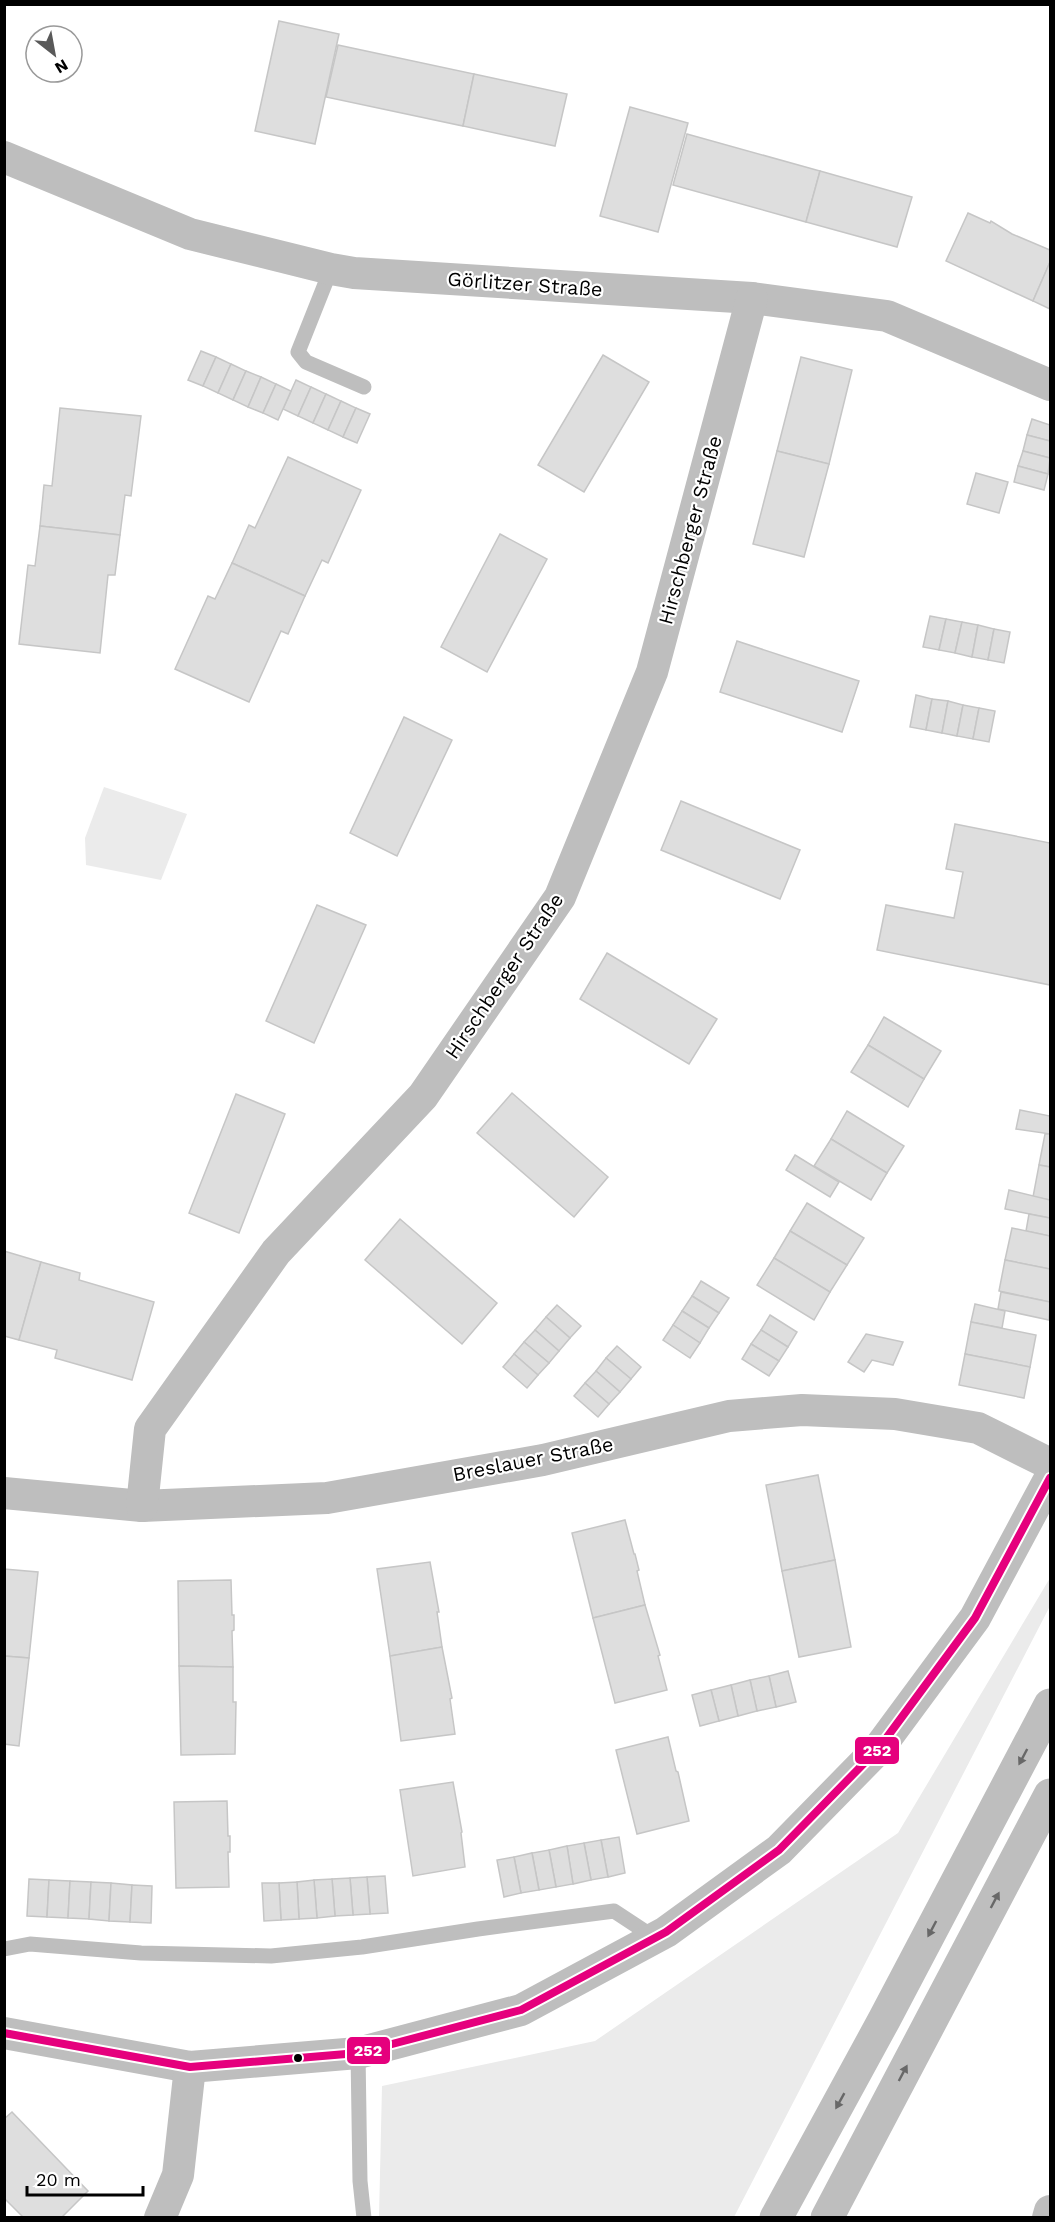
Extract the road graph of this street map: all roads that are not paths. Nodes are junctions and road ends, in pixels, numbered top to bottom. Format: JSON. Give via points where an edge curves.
{"nodes":[{"id":1,"x":4,"y":157,"type":"edge"},
{"id":2,"x":332,"y":269,"type":"junction"},
{"id":3,"x":752,"y":298,"type":"junction"},
{"id":4,"x":1050,"y":385,"type":"edge"},
{"id":5,"x":364,"y":387,"type":"dead end"},
{"id":6,"x":1050,"y":1464,"type":"edge"},
{"id":7,"x":1050,"y":1478,"type":"edge"},
{"id":8,"x":4,"y":1493,"type":"edge"},
{"id":9,"x":142,"y":1506,"type":"junction"},
{"id":10,"x":1050,"y":1705,"type":"edge"},
{"id":11,"x":1050,"y":1795,"type":"edge"},
{"id":12,"x":655,"y":1938,"type":"junction"},
{"id":13,"x":4,"y":1949,"type":"edge"},
{"id":14,"x":4,"y":2033,"type":"edge"},
{"id":15,"x":358,"y":2053,"type":"junction"},
{"id":16,"x":190,"y":2067,"type":"junction"},
{"id":17,"x":1050,"y":2211,"type":"edge"},
{"id":18,"x":160,"y":2217,"type":"edge"},
{"id":19,"x":364,"y":2217,"type":"edge"},
{"id":20,"x":776,"y":2217,"type":"edge"},
{"id":21,"x":827,"y":2217,"type":"edge"},
{"id":22,"x":1048,"y":2217,"type":"edge"}],
"edges":[{"from":1,"to":2,"type":"street","name":"Görlitzer Straße","via":[[190,234]]},
{"from":2,"to":3,"type":"street","name":"Görlitzer Straße"},
{"from":2,"to":5,"type":"lane","via":[[298,352],[306,362]]},
{"from":3,"to":4,"type":"street","name":"Görlitzer Straße","via":[[887,316]]},
{"from":3,"to":9,"type":"street","name":"Hirschberger Straße","via":[[652,672],[560,897],[423,1096],[276,1252],[150,1429]]},
{"from":6,"to":9,"type":"street","name":"Breslauer Straße","via":[[978,1428],[895,1414],[802,1410],[729,1416],[543,1460],[327,1498]]},
{"from":7,"to":12,"type":"street","via":[[975,1618],[879,1748],[779,1850]]},
{"from":8,"to":9,"type":"street","name":"Breslauer Straße"},
{"from":10,"to":20,"type":"highway","one_way":true},
{"from":21,"to":11,"type":"highway","one_way":true},
{"from":12,"to":13,"type":"lane","via":[[614,1911],[271,1956],[141,1953],[30,1944]]},
{"from":12,"to":15,"type":"street","via":[[521,2010]]},
{"from":14,"to":16,"type":"street"},
{"from":15,"to":16,"type":"street"},
{"from":15,"to":19,"type":"lane"},
{"from":16,"to":18,"type":"street","via":[[178,2175]]},
{"from":17,"to":22,"type":"street"}]}
